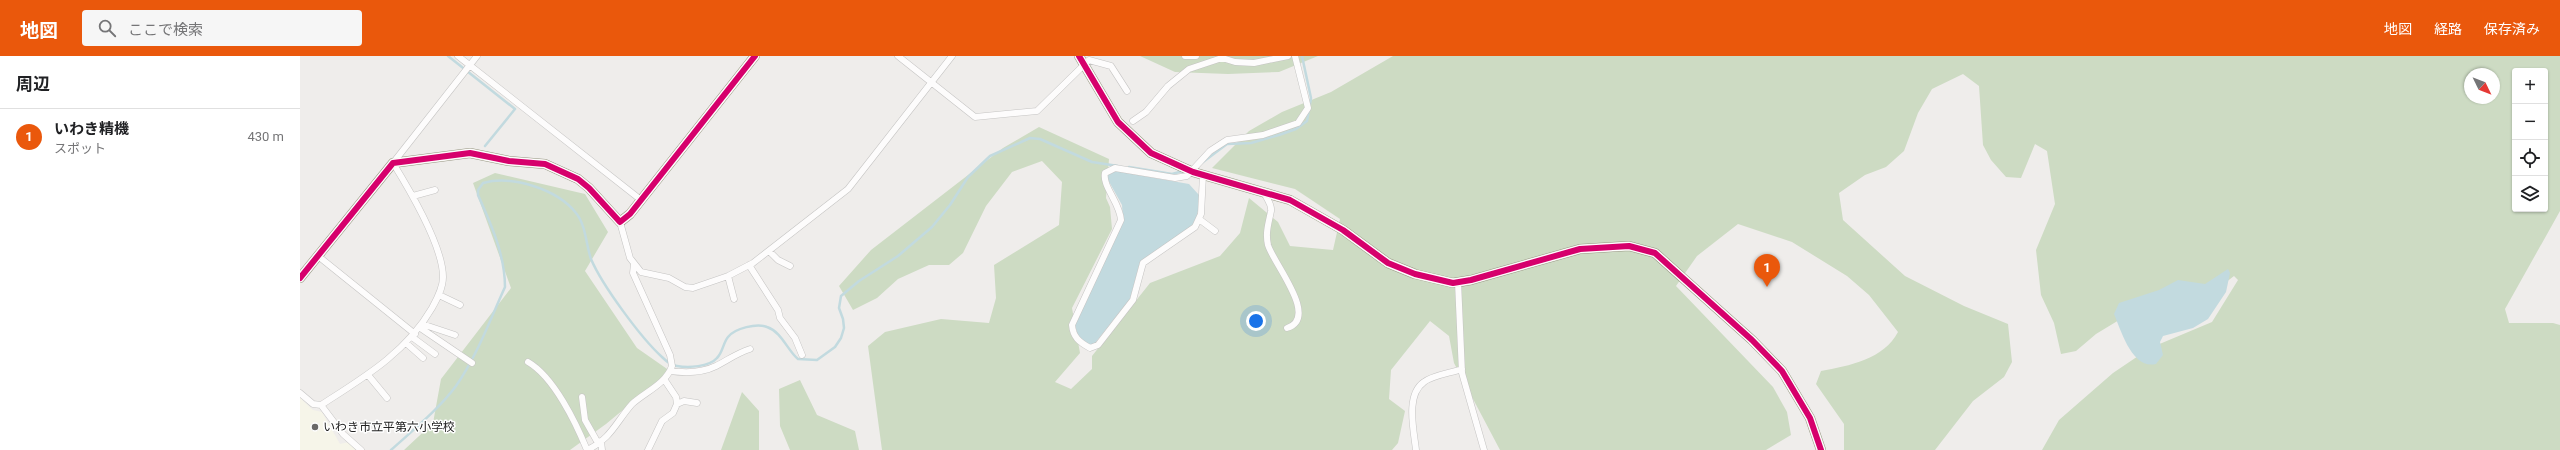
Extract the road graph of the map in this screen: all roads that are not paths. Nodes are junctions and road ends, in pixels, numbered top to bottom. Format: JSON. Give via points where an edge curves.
{"nodes":[{"id":1,"x":458,"y":56,"type":"edge"},
{"id":2,"x":477,"y":56,"type":"edge"},
{"id":3,"x":755,"y":56,"type":"edge"},
{"id":4,"x":898,"y":56,"type":"edge"},
{"id":5,"x":952,"y":56,"type":"edge"},
{"id":6,"x":1185,"y":56,"type":"edge"},
{"id":7,"x":1196,"y":56,"type":"edge"},
{"id":8,"x":1288,"y":56,"type":"edge"},
{"id":9,"x":1295,"y":56,"type":"edge"},
{"id":10,"x":1081,"y":60,"type":"edge"},
{"id":11,"x":470,"y":65,"type":"junction"},
{"id":12,"x":931,"y":82,"type":"junction"},
{"id":13,"x":1127,"y":91,"type":"dead end"},
{"id":14,"x":1133,"y":121,"type":"dead end"},
{"id":15,"x":394,"y":163,"type":"junction"},
{"id":16,"x":1193,"y":172,"type":"junction"},
{"id":17,"x":1203,"y":175,"type":"junction"},
{"id":18,"x":435,"y":190,"type":"dead end"},
{"id":19,"x":1265,"y":194,"type":"junction"},
{"id":20,"x":413,"y":196,"type":"junction"},
{"id":21,"x":641,"y":200,"type":"junction"},
{"id":22,"x":1199,"y":219,"type":"junction"},
{"id":23,"x":620,"y":222,"type":"junction"},
{"id":24,"x":1215,"y":232,"type":"dead end"},
{"id":25,"x":769,"y":251,"type":"junction"},
{"id":26,"x":318,"y":256,"type":"junction"},
{"id":27,"x":634,"y":264,"type":"junction"},
{"id":28,"x":749,"y":265,"type":"junction"},
{"id":29,"x":790,"y":266,"type":"dead end"},
{"id":30,"x":728,"y":276,"type":"junction"},
{"id":31,"x":300,"y":278,"type":"edge"},
{"id":32,"x":1458,"y":282,"type":"junction"},
{"id":33,"x":439,"y":295,"type":"junction"},
{"id":34,"x":734,"y":299,"type":"dead end"},
{"id":35,"x":460,"y":305,"type":"dead end"},
{"id":36,"x":420,"y":326,"type":"junction"},
{"id":37,"x":1287,"y":328,"type":"dead end"},
{"id":38,"x":414,"y":335,"type":"junction"},
{"id":39,"x":455,"y":335,"type":"dead end"},
{"id":40,"x":406,"y":343,"type":"junction"},
{"id":41,"x":750,"y":349,"type":"dead end"},
{"id":42,"x":435,"y":354,"type":"dead end"},
{"id":43,"x":802,"y":354,"type":"dead end"},
{"id":44,"x":423,"y":358,"type":"dead end"},
{"id":45,"x":528,"y":362,"type":"dead end"},
{"id":46,"x":472,"y":363,"type":"dead end"},
{"id":47,"x":1462,"y":369,"type":"junction"},
{"id":48,"x":670,"y":371,"type":"junction"},
{"id":49,"x":368,"y":375,"type":"junction"},
{"id":50,"x":664,"y":379,"type":"junction"},
{"id":51,"x":300,"y":393,"type":"edge"},
{"id":52,"x":582,"y":397,"type":"dead end"},
{"id":53,"x":387,"y":398,"type":"dead end"},
{"id":54,"x":697,"y":403,"type":"dead end"},
{"id":55,"x":677,"y":404,"type":"junction"},
{"id":56,"x":321,"y":405,"type":"junction"},
{"id":57,"x":599,"y":442,"type":"junction"},
{"id":58,"x":361,"y":450,"type":"edge"},
{"id":59,"x":587,"y":450,"type":"edge"},
{"id":60,"x":602,"y":450,"type":"edge"},
{"id":61,"x":648,"y":450,"type":"edge"},
{"id":62,"x":1416,"y":450,"type":"edge"},
{"id":63,"x":1484,"y":450,"type":"edge"},
{"id":64,"x":1821,"y":450,"type":"edge"}],
"edges":[{"from":1,"to":11,"type":"street"},
{"from":2,"to":11,"type":"street"},
{"from":3,"to":21,"type":"street"},
{"from":4,"to":12,"type":"street"},
{"from":5,"to":12,"type":"street"},
{"from":6,"to":7,"type":"street"},
{"from":8,"to":14,"type":"street","via":[[1254,62],[1235,62],[1222,58],[1189,69],[1168,86],[1146,112]]},
{"from":9,"to":16,"type":"street","via":[[1308,108],[1303,118],[1294,126],[1263,135],[1227,140],[1198,163]]},
{"from":10,"to":12,"type":"street","via":[[1041,108],[1031,113],[975,117]]},
{"from":10,"to":13,"type":"street","via":[[1111,66]]},
{"from":10,"to":16,"type":"street","via":[[1118,122],[1152,153]]},
{"from":11,"to":15,"type":"street"},
{"from":11,"to":21,"type":"street"},
{"from":12,"to":25,"type":"street","via":[[848,189]]},
{"from":15,"to":20,"type":"street"},
{"from":15,"to":23,"type":"street","via":[[470,153],[509,161],[545,164],[578,179]]},
{"from":15,"to":26,"type":"street"},
{"from":16,"to":17,"type":"street"},
{"from":16,"to":22,"type":"street","via":[[1175,178],[1115,168],[1105,173],[1106,183],[1119,206],[1120,220],[1072,325],[1076,339],[1090,348],[1098,345],[1133,300],[1143,263],[1188,234]]},
{"from":17,"to":19,"type":"street"},
{"from":17,"to":22,"type":"street"},
{"from":18,"to":20,"type":"street"},
{"from":19,"to":32,"type":"street","via":[[1290,200],[1311,211],[1402,269],[1425,278]]},
{"from":19,"to":37,"type":"street","via":[[1271,211],[1267,225],[1268,245],[1299,308],[1297,320]]},
{"from":20,"to":33,"type":"street","via":[[442,265],[443,278]]},
{"from":21,"to":23,"type":"street"},
{"from":22,"to":24,"type":"street"},
{"from":23,"to":27,"type":"street"},
{"from":25,"to":28,"type":"street"},
{"from":25,"to":29,"type":"street","via":[[778,260]]},
{"from":26,"to":31,"type":"street"},
{"from":26,"to":38,"type":"street"},
{"from":27,"to":30,"type":"street","via":[[641,272],[669,278],[685,287],[693,288]]},
{"from":27,"to":48,"type":"street","via":[[635,280],[670,355]]},
{"from":28,"to":30,"type":"street"},
{"from":28,"to":43,"type":"street","via":[[778,310],[780,318],[795,338]]},
{"from":30,"to":34,"type":"street"},
{"from":32,"to":47,"type":"street"},
{"from":32,"to":64,"type":"street","via":[[1580,249],[1629,246],[1655,253],[1752,340],[1782,371],[1810,418]]},
{"from":33,"to":35,"type":"street"},
{"from":33,"to":36,"type":"street"},
{"from":36,"to":38,"type":"street"},
{"from":36,"to":39,"type":"street"},
{"from":36,"to":46,"type":"street"},
{"from":38,"to":40,"type":"street"},
{"from":38,"to":42,"type":"street"},
{"from":40,"to":44,"type":"street"},
{"from":40,"to":49,"type":"street"},
{"from":41,"to":48,"type":"street","via":[[738,352],[715,367],[700,371]]},
{"from":45,"to":59,"type":"street","via":[[546,377],[571,416]]},
{"from":47,"to":62,"type":"street","via":[[1427,380],[1418,386],[1413,408]]},
{"from":47,"to":63,"type":"street","via":[[1468,401]]},
{"from":48,"to":50,"type":"street"},
{"from":49,"to":53,"type":"street"},
{"from":49,"to":56,"type":"street"},
{"from":50,"to":55,"type":"street","via":[[676,396]]},
{"from":50,"to":57,"type":"street","via":[[633,403],[609,435]]},
{"from":51,"to":56,"type":"street","via":[[313,404]]},
{"from":52,"to":57,"type":"street","via":[[585,420]]},
{"from":54,"to":55,"type":"street","via":[[684,401]]},
{"from":55,"to":61,"type":"street","via":[[673,413],[662,421]]},
{"from":56,"to":58,"type":"street","via":[[343,434]]},
{"from":57,"to":59,"type":"street"},
{"from":57,"to":60,"type":"street"}]}
